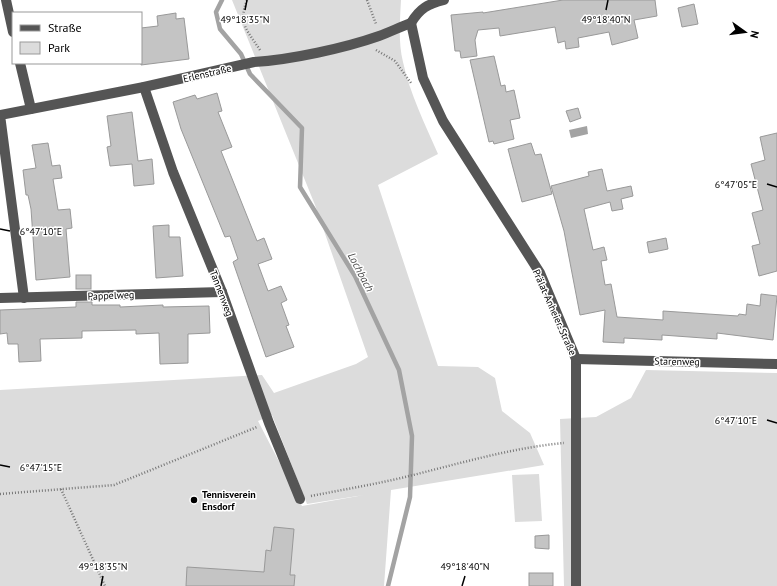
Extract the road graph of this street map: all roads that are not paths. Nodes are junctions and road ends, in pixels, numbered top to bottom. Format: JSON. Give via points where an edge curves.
{"nodes":[{"id":1,"x":6,"y":0,"type":"edge"},
{"id":2,"x":444,"y":0,"type":"edge"},
{"id":3,"x":426,"y":2,"type":"edge"},
{"id":4,"x":411,"y":23,"type":"junction"},
{"id":5,"x":12,"y":27,"type":"edge"},
{"id":6,"x":20,"y":64,"type":"edge"},
{"id":7,"x":144,"y":87,"type":"junction"},
{"id":8,"x":31,"y":109,"type":"junction"},
{"id":9,"x":0,"y":115,"type":"edge"},
{"id":10,"x":222,"y":292,"type":"junction"},
{"id":11,"x":0,"y":298,"type":"edge"},
{"id":12,"x":24,"y":298,"type":"junction"},
{"id":13,"x":576,"y":359,"type":"junction"},
{"id":14,"x":777,"y":364,"type":"edge"},
{"id":15,"x":300,"y":499,"type":"road end"},
{"id":16,"x":576,"y":586,"type":"edge"}],
"edges":[{"from":1,"to":5,"type":"street"},
{"from":2,"to":3,"type":"street"},
{"from":3,"to":4,"type":"street"},
{"from":4,"to":7,"type":"street","name":"Erlenstraße","via":[[379,36],[331,49],[267,62],[254,62]]},
{"from":4,"to":13,"type":"street","name":"Prälat-Anheier-Straße","via":[[423,78],[443,121],[540,273]]},
{"from":6,"to":8,"type":"street"},
{"from":7,"to":8,"type":"street","name":"Erlenstraße"},
{"from":7,"to":10,"type":"street","name":"Tannenweg","via":[[173,172]]},
{"from":8,"to":9,"type":"street","name":"Erlenstraße"},
{"from":9,"to":12,"type":"street"},
{"from":10,"to":12,"type":"street","name":"Pappelweg"},
{"from":10,"to":15,"type":"street","name":"Tannenweg","via":[[269,423]]},
{"from":11,"to":12,"type":"street","name":"Pappelweg"},
{"from":13,"to":14,"type":"street","name":"Starenweg"},
{"from":13,"to":16,"type":"street","name":"Prälat-Anheier-Straße"}]}
